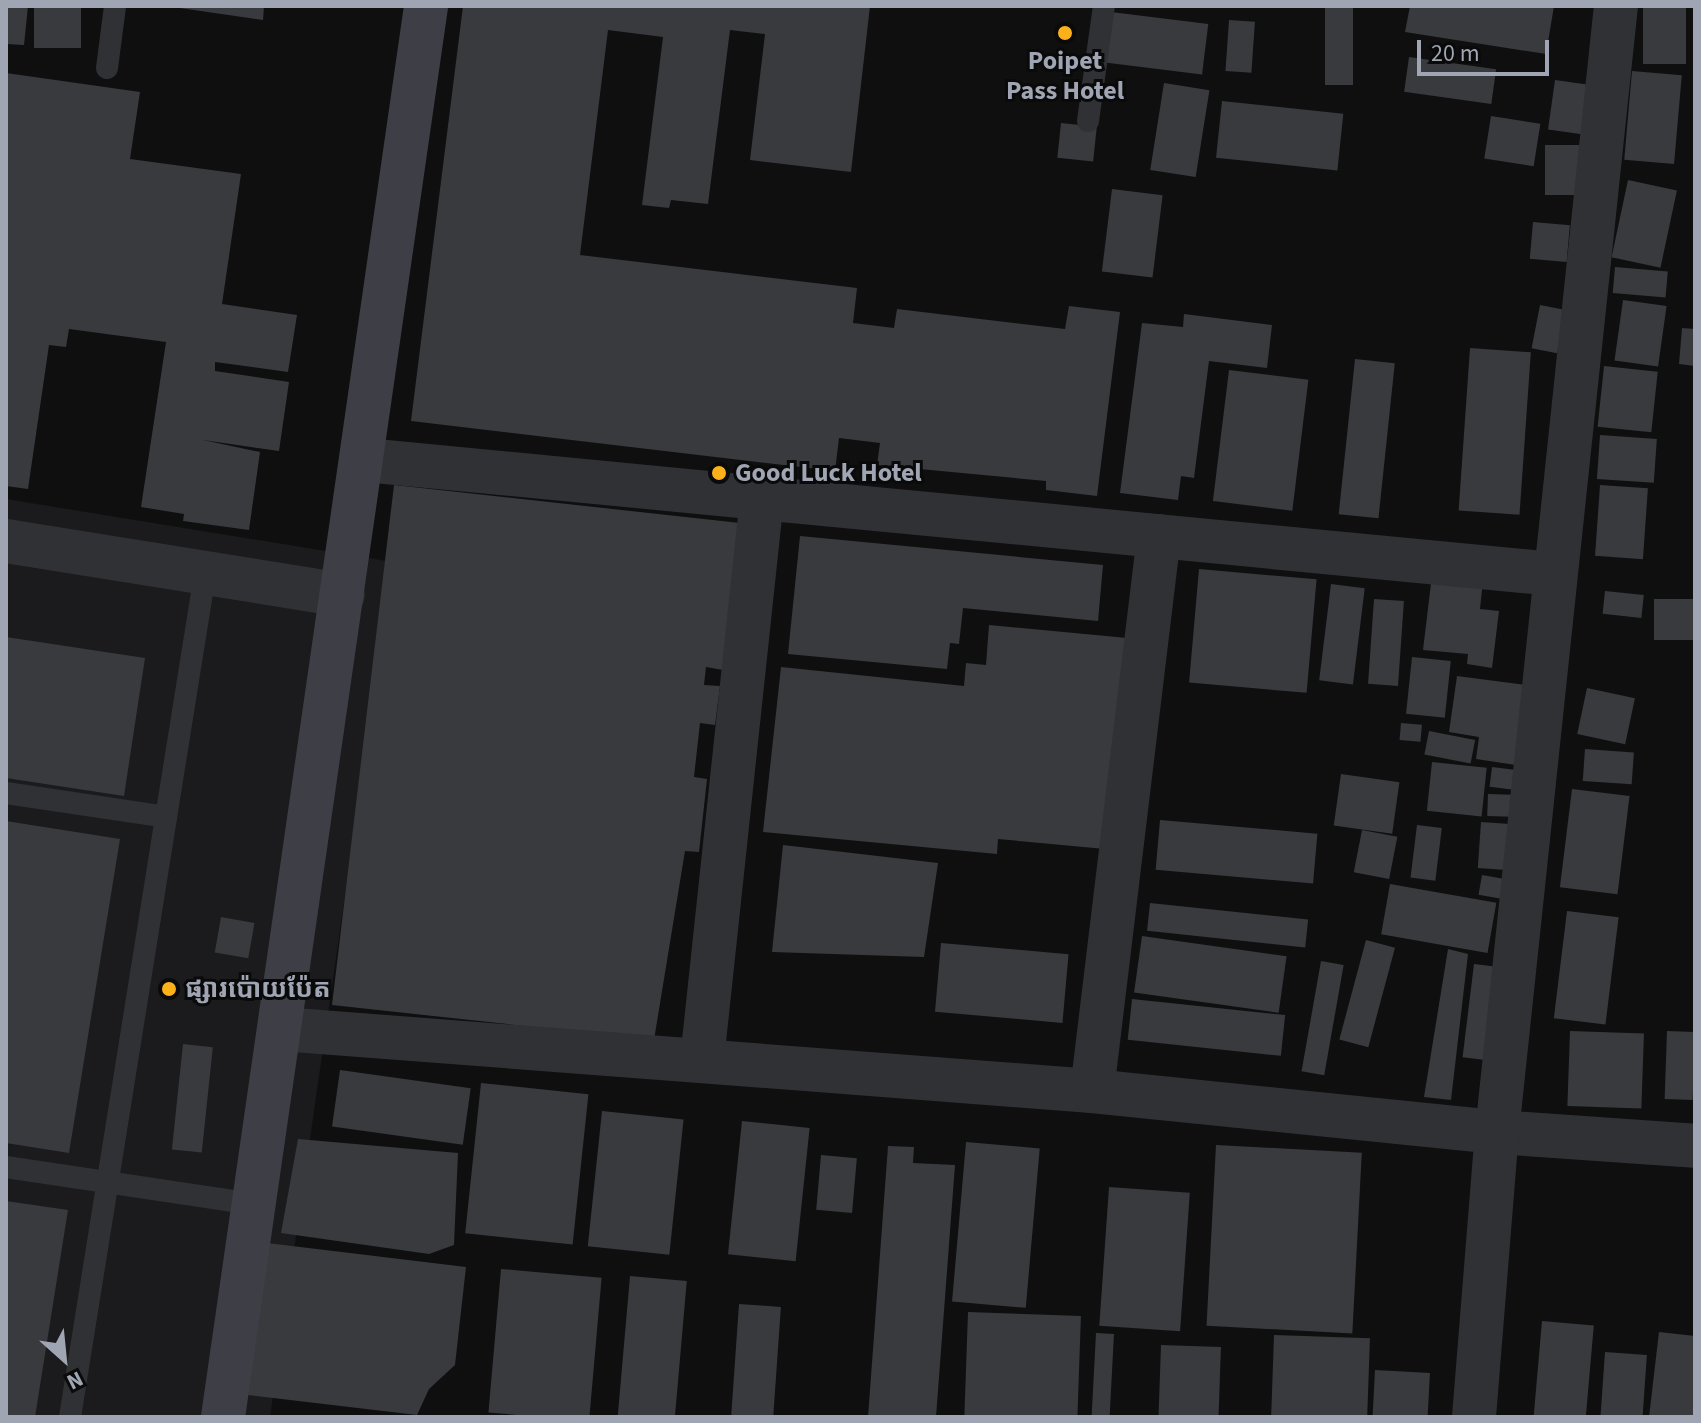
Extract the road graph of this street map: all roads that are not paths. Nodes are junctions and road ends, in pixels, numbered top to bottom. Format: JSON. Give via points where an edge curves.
{"nodes":[{"id":1,"x":115,"y":6,"type":"edge"},
{"id":2,"x":426,"y":6,"type":"edge"},
{"id":3,"x":1104,"y":6,"type":"edge"},
{"id":4,"x":1616,"y":6,"type":"edge"},
{"id":5,"x":107,"y":68,"type":"dead end"},
{"id":6,"x":1088,"y":121,"type":"dead end"},
{"id":7,"x":365,"y":460,"type":"junction"},
{"id":8,"x":762,"y":498,"type":"junction"},
{"id":9,"x":1159,"y":536,"type":"junction"},
{"id":10,"x":6,"y":541,"type":"edge"},
{"id":11,"x":205,"y":574,"type":"junction"},
{"id":12,"x":1553,"y":574,"type":"junction"},
{"id":13,"x":343,"y":595,"type":"junction"},
{"id":14,"x":6,"y":793,"type":"edge"},
{"id":15,"x":166,"y":817,"type":"junction"},
{"id":16,"x":281,"y":1029,"type":"junction"},
{"id":17,"x":702,"y":1060,"type":"junction"},
{"id":18,"x":1092,"y":1091,"type":"junction"},
{"id":19,"x":1497,"y":1132,"type":"junction"},
{"id":20,"x":1695,"y":1146,"type":"edge"},
{"id":21,"x":6,"y":1167,"type":"edge"},
{"id":22,"x":107,"y":1181,"type":"junction"},
{"id":23,"x":255,"y":1204,"type":"junction"},
{"id":24,"x":70,"y":1417,"type":"edge"},
{"id":25,"x":223,"y":1417,"type":"edge"},
{"id":26,"x":1474,"y":1417,"type":"edge"}],
"edges":[{"from":1,"to":5,"type":"lane"},
{"from":2,"to":7,"type":"street"},
{"from":3,"to":6,"type":"lane"},
{"from":4,"to":12,"type":"street"},
{"from":7,"to":8,"type":"street"},
{"from":7,"to":13,"type":"street"},
{"from":8,"to":9,"type":"street"},
{"from":8,"to":17,"type":"street"},
{"from":9,"to":12,"type":"street"},
{"from":9,"to":18,"type":"street"},
{"from":10,"to":11,"type":"street"},
{"from":11,"to":13,"type":"street"},
{"from":11,"to":15,"type":"lane"},
{"from":12,"to":19,"type":"street"},
{"from":13,"to":16,"type":"street"},
{"from":14,"to":15,"type":"lane"},
{"from":15,"to":22,"type":"lane"},
{"from":16,"to":17,"type":"street"},
{"from":16,"to":23,"type":"street"},
{"from":17,"to":18,"type":"street"},
{"from":18,"to":19,"type":"street"},
{"from":19,"to":20,"type":"street"},
{"from":19,"to":26,"type":"street"},
{"from":21,"to":22,"type":"lane"},
{"from":22,"to":23,"type":"lane"},
{"from":22,"to":24,"type":"lane"},
{"from":23,"to":25,"type":"street"}]}
